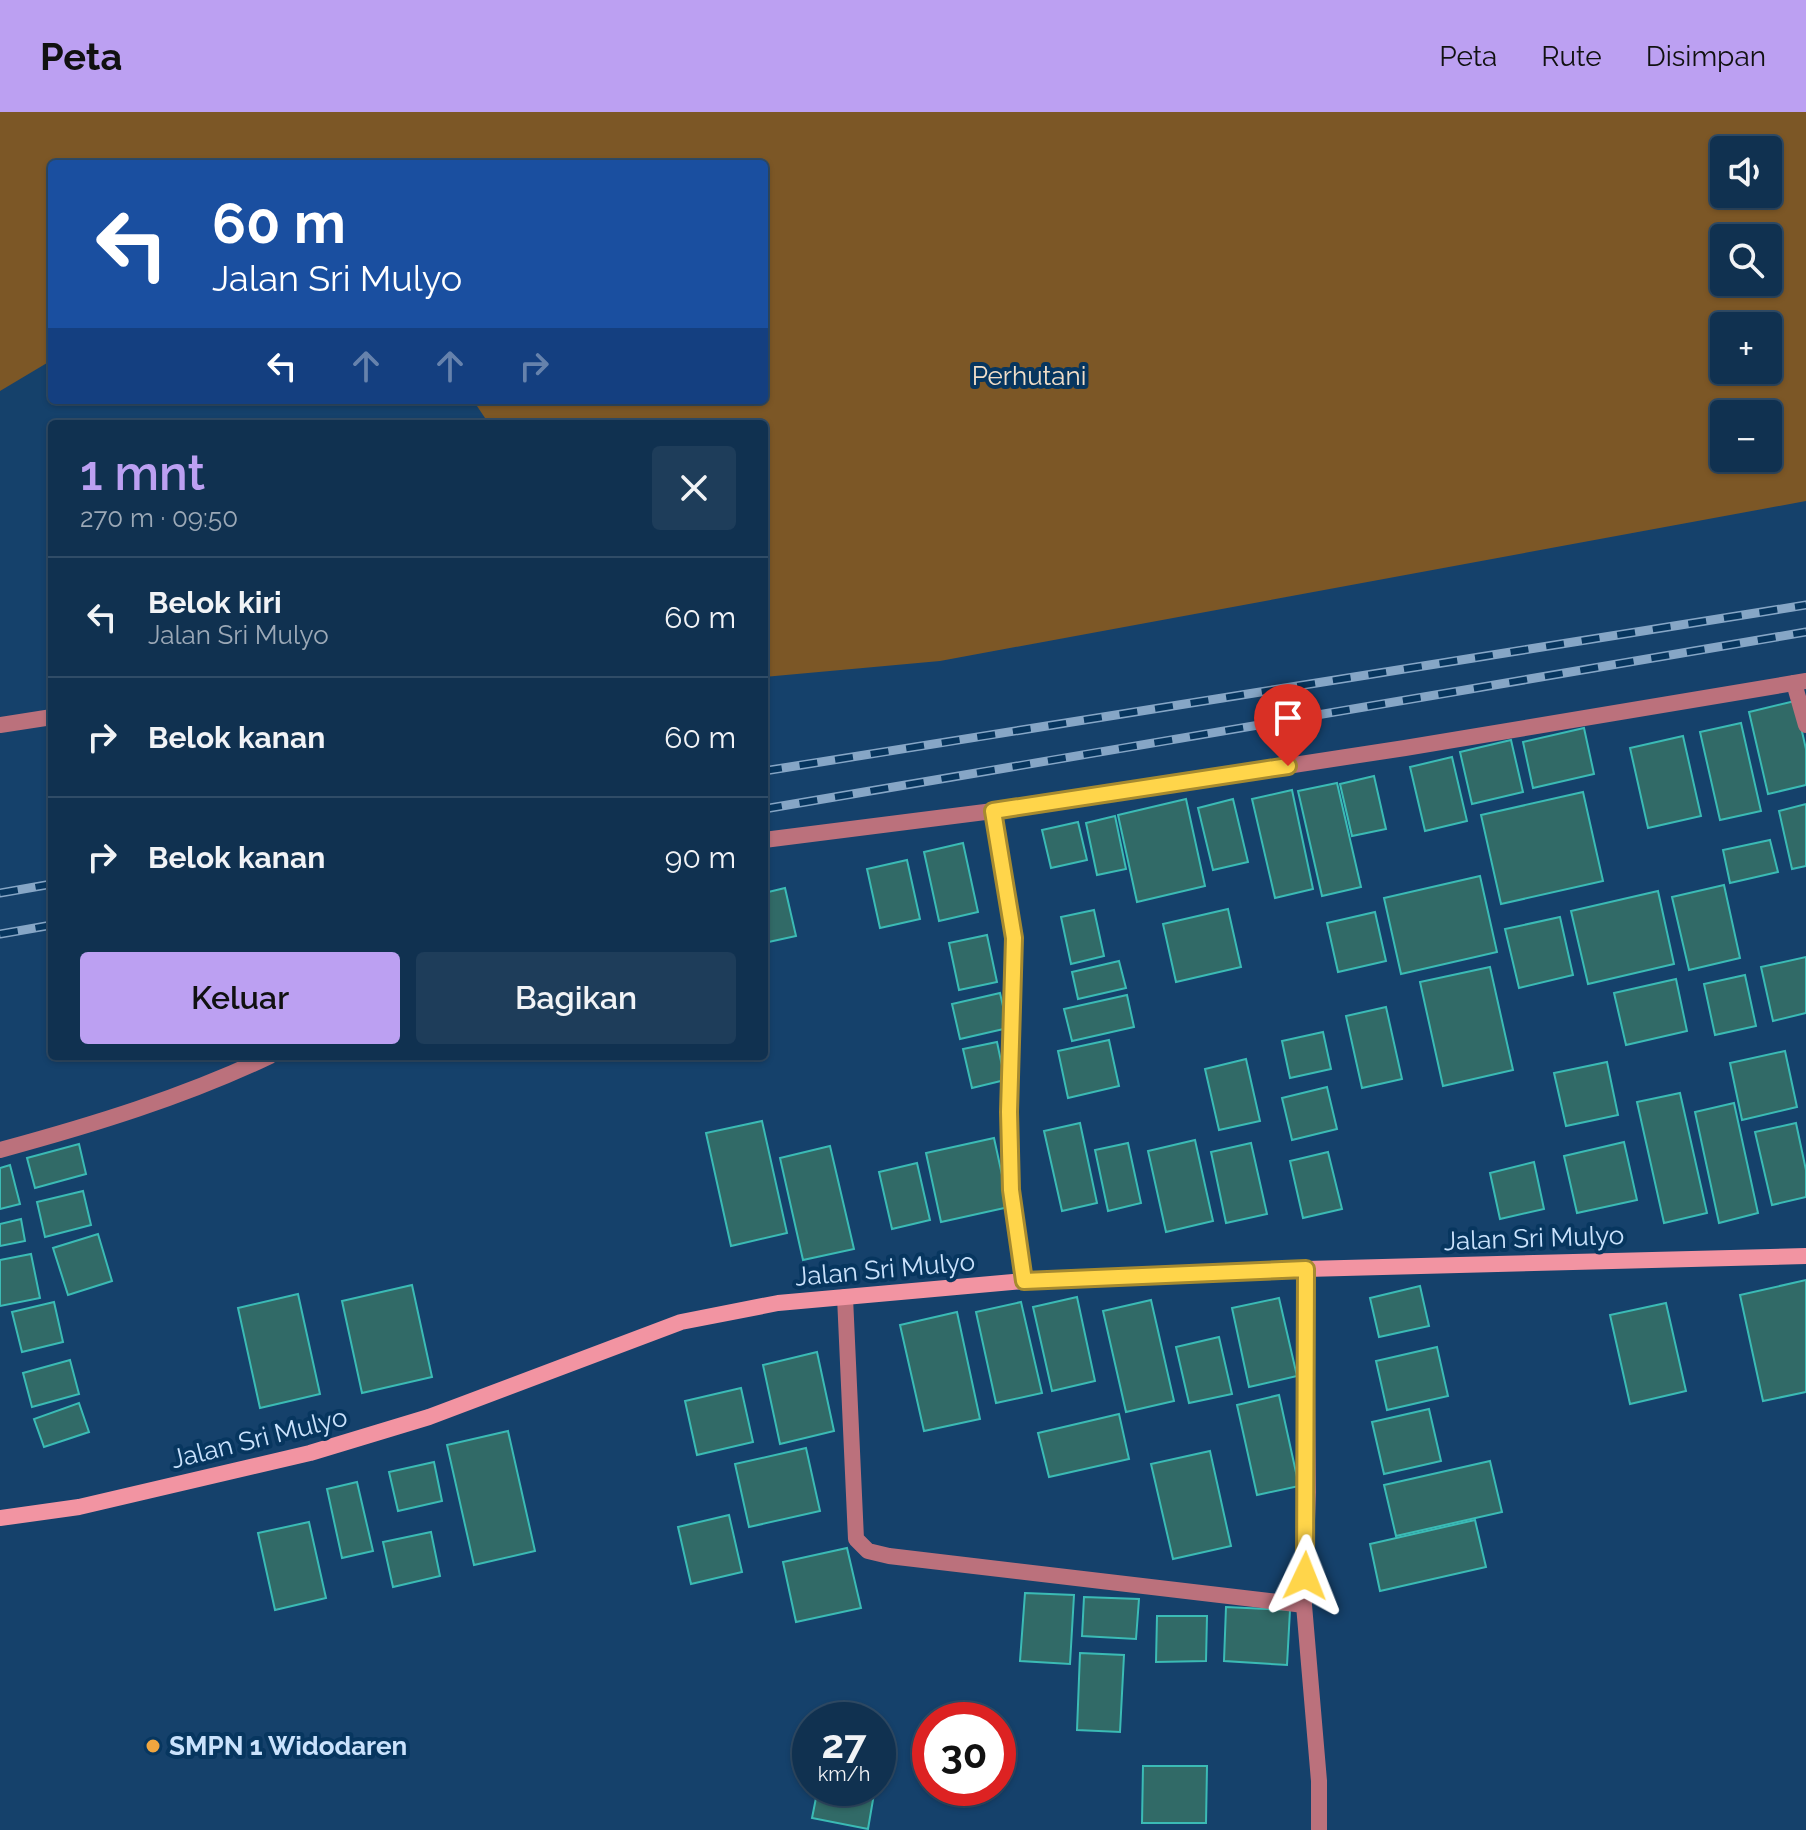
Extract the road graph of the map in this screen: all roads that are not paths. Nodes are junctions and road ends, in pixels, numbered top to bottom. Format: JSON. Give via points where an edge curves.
{"nodes":[{"id":1,"x":1800,"y":682,"type":"edge"},
{"id":2,"x":48,"y":718,"type":"edge"},
{"id":3,"x":0,"y":725,"type":"edge"},
{"id":4,"x":1806,"y":725,"type":"edge"},
{"id":5,"x":993,"y":811,"type":"junction"},
{"id":6,"x":768,"y":839,"type":"edge"},
{"id":7,"x":262,"y":1060,"type":"edge"},
{"id":8,"x":0,"y":1150,"type":"edge"},
{"id":9,"x":1806,"y":1256,"type":"edge"},
{"id":10,"x":1306,"y":1269,"type":"junction"},
{"id":11,"x":1024,"y":1281,"type":"junction"},
{"id":12,"x":845,"y":1297,"type":"junction"},
{"id":13,"x":0,"y":1518,"type":"edge"},
{"id":14,"x":1304,"y":1605,"type":"junction"},
{"id":15,"x":1319,"y":1830,"type":"edge"}],
"edges":[{"from":1,"to":4,"type":"street"},
{"from":1,"to":5,"type":"street"},
{"from":2,"to":3,"type":"street"},
{"from":5,"to":6,"type":"street"},
{"from":5,"to":11,"type":"street","via":[[1014,938],[1011,1190]]},
{"from":7,"to":8,"type":"street","via":[[97,1124]]},
{"from":9,"to":10,"type":"main road","name":"Jalan Sri Mulyo"},
{"from":10,"to":11,"type":"main road","name":"Jalan Sri Mulyo"},
{"from":10,"to":14,"type":"street"},
{"from":11,"to":12,"type":"main road","name":"Jalan Sri Mulyo"},
{"from":12,"to":13,"type":"main road","name":"Jalan Sri Mulyo","via":[[778,1303],[681,1322],[429,1417],[310,1453],[79,1507]]},
{"from":12,"to":14,"type":"street","via":[[856,1539],[868,1551]]},
{"from":14,"to":15,"type":"street"}]}
